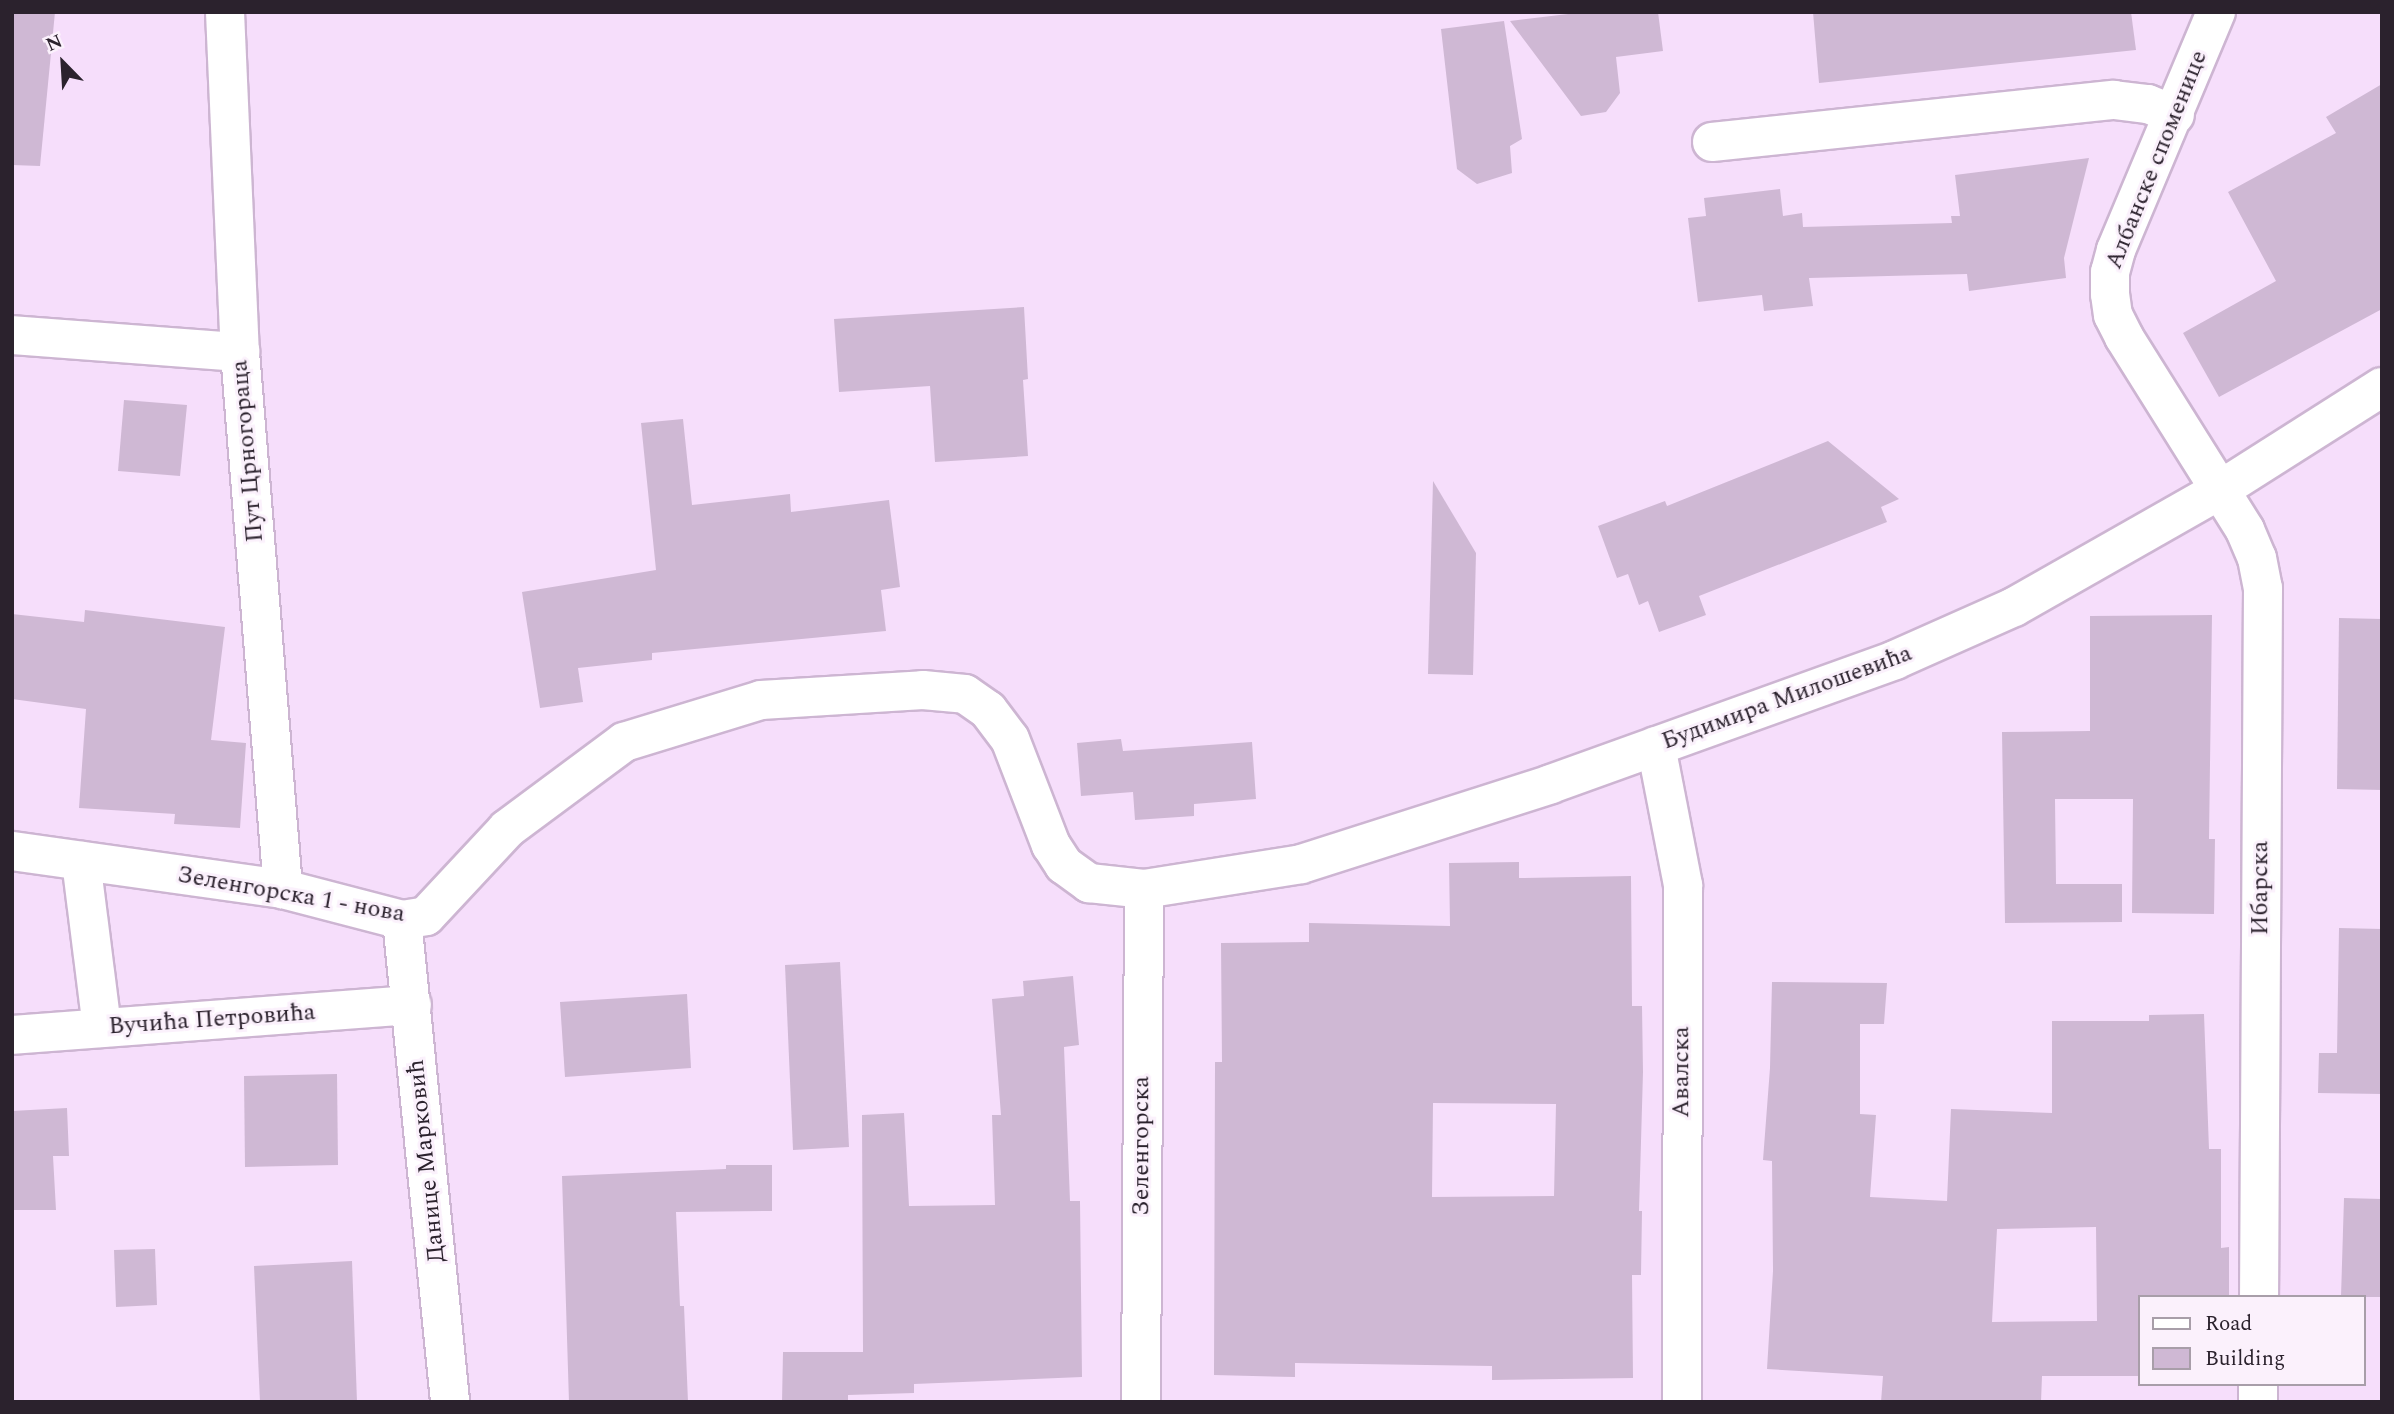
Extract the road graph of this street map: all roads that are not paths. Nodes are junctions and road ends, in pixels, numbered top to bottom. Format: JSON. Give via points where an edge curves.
{"nodes":[{"id":1,"x":225,"y":12,"type":"edge"},
{"id":2,"x":2216,"y":12,"type":"edge"},
{"id":3,"x":2175,"y":115,"type":"junction"},
{"id":4,"x":1712,"y":142,"type":"dead end"},
{"id":5,"x":12,"y":335,"type":"edge"},
{"id":6,"x":240,"y":352,"type":"junction"},
{"id":7,"x":2382,"y":387,"type":"edge"},
{"id":8,"x":2218,"y":491,"type":"junction"},
{"id":9,"x":1656,"y":746,"type":"junction"},
{"id":10,"x":12,"y":851,"type":"edge"},
{"id":11,"x":81,"y":861,"type":"junction"},
{"id":12,"x":283,"y":889,"type":"junction"},
{"id":13,"x":1144,"y":889,"type":"junction"},
{"id":14,"x":402,"y":920,"type":"junction"},
{"id":15,"x":412,"y":1005,"type":"junction"},
{"id":16,"x":102,"y":1028,"type":"junction"},
{"id":17,"x":12,"y":1034,"type":"edge"},
{"id":18,"x":2259,"y":1295,"type":"edge"},
{"id":19,"x":450,"y":1402,"type":"edge"},
{"id":20,"x":1141,"y":1402,"type":"edge"},
{"id":21,"x":1682,"y":1402,"type":"edge"}],
"edges":[{"from":1,"to":6,"type":"street","name":"Пут Црногораца"},
{"from":2,"to":3,"type":"street","name":"Албанске споменице"},
{"from":3,"to":4,"type":"street","via":[[2148,104],[2114,100]]},
{"from":3,"to":8,"type":"street","name":"Албанске споменице","via":[[2116,250],[2110,294],[2113,315],[2124,337]]},
{"from":5,"to":6,"type":"street"},
{"from":6,"to":12,"type":"street","name":"Пут Црногораца"},
{"from":7,"to":8,"type":"street","name":"Будимира Милошевића"},
{"from":8,"to":9,"type":"street","name":"Будимира Милошевића","via":[[2014,607],[1895,660]]},
{"from":8,"to":18,"type":"street","name":"Ибарска","via":[[2245,530],[2263,588]]},
{"from":9,"to":13,"type":"street","name":"Будимира Милошевића","via":[[1301,864]]},
{"from":9,"to":21,"type":"street","name":"Авалска","via":[[1683,885]]},
{"from":10,"to":11,"type":"street","name":"Зеленгорска 1 - нова"},
{"from":11,"to":12,"type":"street","name":"Зеленгорска 1 - нова"},
{"from":11,"to":16,"type":"street"},
{"from":12,"to":14,"type":"street","name":"Зеленгорска 1 - нова"},
{"from":13,"to":14,"type":"street","name":"Зеленгорска 1 - нова","via":[[1089,883],[1064,865],[1051,845],[1010,739],[988,710],[965,694],[923,690],[761,701],[624,742],[507,829],[426,916]]},
{"from":13,"to":20,"type":"street","name":"Зеленгорска"},
{"from":14,"to":15,"type":"street","name":"Данице Марковић"},
{"from":15,"to":16,"type":"street","name":"Вучића Петровића"},
{"from":15,"to":19,"type":"street","name":"Данице Марковић"},
{"from":16,"to":17,"type":"street","name":"Вучића Петровића"}]}
